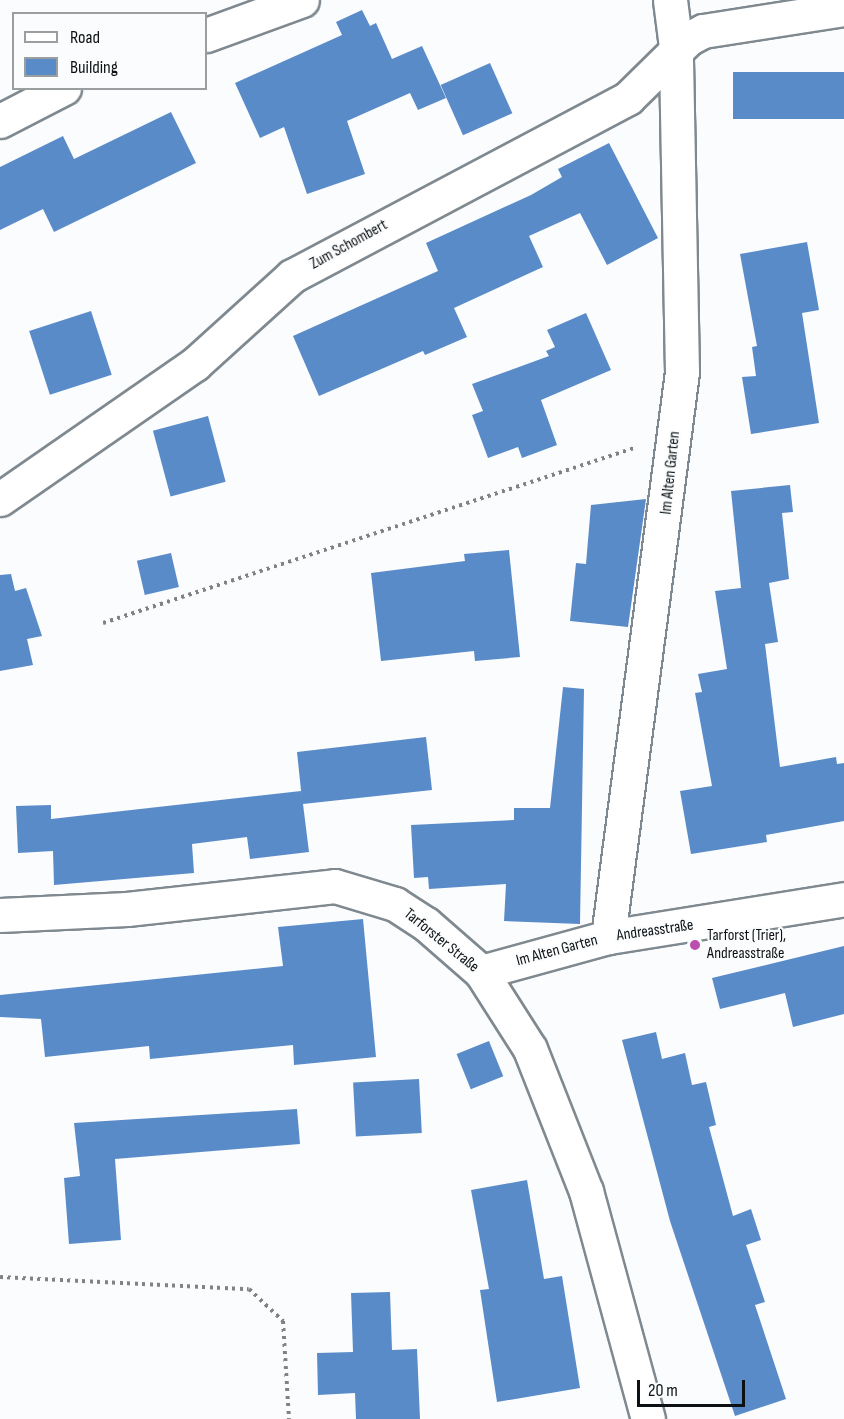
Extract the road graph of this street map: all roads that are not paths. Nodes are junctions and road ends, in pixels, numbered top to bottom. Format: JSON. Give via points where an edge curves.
{"nodes":[{"id":1,"x":302,"y":0,"type":"edge"},
{"id":2,"x":670,"y":0,"type":"edge"},
{"id":3,"x":844,"y":9,"type":"edge"},
{"id":4,"x":207,"y":35,"type":"edge"},
{"id":5,"x":676,"y":47,"type":"junction"},
{"id":6,"x":60,"y":90,"type":"edge"},
{"id":7,"x":0,"y":121,"type":"edge"},
{"id":8,"x":0,"y":499,"type":"edge"},
{"id":9,"x":844,"y":899,"type":"edge"},
{"id":10,"x":0,"y":915,"type":"edge"},
{"id":11,"x":608,"y":937,"type":"junction"},
{"id":12,"x":481,"y":972,"type":"junction"},
{"id":13,"x":648,"y":1419,"type":"edge"}],
"edges":[{"from":1,"to":4,"type":"street"},
{"from":2,"to":5,"type":"street"},
{"from":3,"to":5,"type":"street","via":[[703,31]]},
{"from":5,"to":8,"type":"street","name":"Zum Schombert","via":[[628,98],[291,276],[195,364]]},
{"from":5,"to":11,"type":"street","name":"Im Alten Garten","via":[[681,372]]},
{"from":6,"to":7,"type":"street"},
{"from":9,"to":11,"type":"street","name":"Andreasstraße"},
{"from":10,"to":12,"type":"street","name":"Tarforster Straße","via":[[127,909],[335,886],[395,904]]},
{"from":11,"to":12,"type":"street","name":"Im Alten Garten"},
{"from":12,"to":13,"type":"street","name":"Tarforster Straße","via":[[530,1049],[582,1180]]}]}
